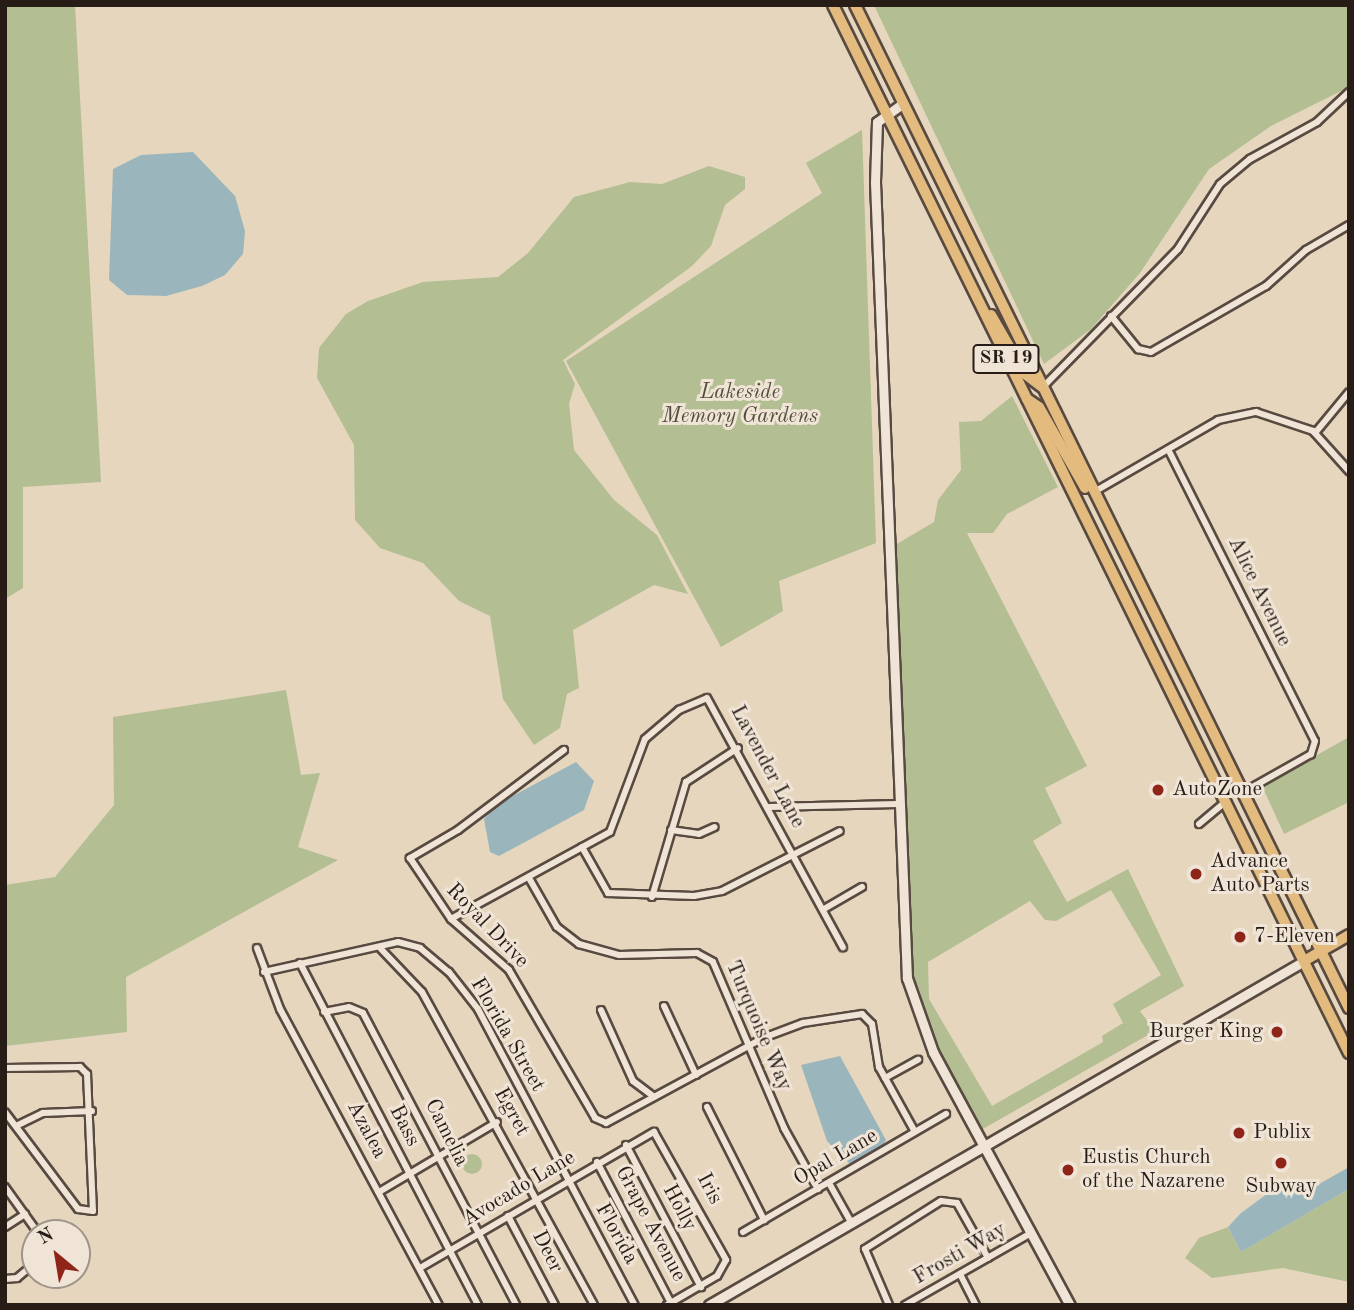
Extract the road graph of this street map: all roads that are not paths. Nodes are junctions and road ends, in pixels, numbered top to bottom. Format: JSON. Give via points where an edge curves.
{"nodes":[{"id":1,"x":833,"y":5,"type":"edge"},
{"id":2,"x":855,"y":5,"type":"edge"},
{"id":3,"x":1348,"y":94,"type":"edge"},
{"id":4,"x":902,"y":104,"type":"junction"},
{"id":5,"x":885,"y":114,"type":"junction"},
{"id":6,"x":1349,"y":225,"type":"edge"},
{"id":7,"x":973,"y":292,"type":"junction"},
{"id":8,"x":1111,"y":316,"type":"junction"},
{"id":9,"x":1042,"y":388,"type":"junction"},
{"id":10,"x":1349,"y":391,"type":"edge"},
{"id":11,"x":1025,"y":397,"type":"junction"},
{"id":12,"x":1315,"y":433,"type":"junction"},
{"id":13,"x":1170,"y":453,"type":"junction"},
{"id":14,"x":1349,"y":471,"type":"edge"},
{"id":15,"x":1094,"y":492,"type":"junction"},
{"id":16,"x":1115,"y":536,"type":"junction"},
{"id":17,"x":738,"y":748,"type":"junction"},
{"id":18,"x":564,"y":750,"type":"dead end"},
{"id":19,"x":1242,"y":793,"type":"junction"},
{"id":20,"x":1225,"y":802,"type":"junction"},
{"id":21,"x":898,"y":804,"type":"junction"},
{"id":22,"x":769,"y":807,"type":"junction"},
{"id":23,"x":1251,"y":811,"type":"junction"},
{"id":24,"x":1199,"y":824,"type":"dead end"},
{"id":25,"x":716,"y":827,"type":"dead end"},
{"id":26,"x":671,"y":830,"type":"junction"},
{"id":27,"x":840,"y":831,"type":"dead end"},
{"id":28,"x":582,"y":848,"type":"junction"},
{"id":29,"x":794,"y":855,"type":"junction"},
{"id":30,"x":529,"y":878,"type":"junction"},
{"id":31,"x":862,"y":887,"type":"dead end"},
{"id":32,"x":652,"y":897,"type":"junction"},
{"id":33,"x":824,"y":909,"type":"junction"},
{"id":34,"x":451,"y":919,"type":"junction"},
{"id":35,"x":1349,"y":935,"type":"edge"},
{"id":36,"x":843,"y":947,"type":"dead end"},
{"id":37,"x":257,"y":948,"type":"dead end"},
{"id":38,"x":381,"y":949,"type":"junction"},
{"id":39,"x":1321,"y":951,"type":"junction"},
{"id":40,"x":1304,"y":961,"type":"junction"},
{"id":41,"x":300,"y":963,"type":"junction"},
{"id":42,"x":264,"y":972,"type":"junction"},
{"id":43,"x":664,"y":1006,"type":"dead end"},
{"id":44,"x":1349,"y":1008,"type":"edge"},
{"id":45,"x":601,"y":1010,"type":"dead end"},
{"id":46,"x":324,"y":1012,"type":"junction"},
{"id":47,"x":747,"y":1046,"type":"junction"},
{"id":48,"x":1349,"y":1053,"type":"edge"},
{"id":49,"x":918,"y":1060,"type":"dead end"},
{"id":50,"x":5,"y":1068,"type":"edge"},
{"id":51,"x":696,"y":1075,"type":"junction"},
{"id":52,"x":885,"y":1078,"type":"junction"},
{"id":53,"x":654,"y":1097,"type":"junction"},
{"id":54,"x":707,"y":1107,"type":"dead end"},
{"id":55,"x":92,"y":1111,"type":"junction"},
{"id":56,"x":5,"y":1112,"type":"edge"},
{"id":57,"x":946,"y":1114,"type":"dead end"},
{"id":58,"x":497,"y":1122,"type":"junction"},
{"id":59,"x":16,"y":1126,"type":"junction"},
{"id":60,"x":915,"y":1132,"type":"junction"},
{"id":61,"x":637,"y":1139,"type":"joint"},
{"id":62,"x":626,"y":1145,"type":"junction"},
{"id":63,"x":985,"y":1145,"type":"junction"},
{"id":64,"x":439,"y":1158,"type":"junction"},
{"id":65,"x":597,"y":1162,"type":"junction"},
{"id":66,"x":409,"y":1175,"type":"junction"},
{"id":67,"x":567,"y":1181,"type":"junction"},
{"id":68,"x":829,"y":1183,"type":"junction"},
{"id":69,"x":5,"y":1187,"type":"edge"},
{"id":70,"x":818,"y":1189,"type":"junction"},
{"id":71,"x":379,"y":1192,"type":"junction"},
{"id":72,"x":537,"y":1199,"type":"junction"},
{"id":73,"x":24,"y":1214,"type":"junction"},
{"id":74,"x":509,"y":1216,"type":"junction"},
{"id":75,"x":28,"y":1219,"type":"edge"},
{"id":76,"x":764,"y":1220,"type":"junction"},
{"id":77,"x":850,"y":1222,"type":"junction"},
{"id":78,"x":5,"y":1227,"type":"edge"},
{"id":79,"x":743,"y":1231,"type":"dead end"},
{"id":80,"x":478,"y":1233,"type":"junction"},
{"id":81,"x":1031,"y":1233,"type":"junction"},
{"id":82,"x":449,"y":1251,"type":"junction"},
{"id":83,"x":988,"y":1258,"type":"junction"},
{"id":84,"x":420,"y":1268,"type":"junction"},
{"id":85,"x":960,"y":1274,"type":"junction"},
{"id":86,"x":701,"y":1287,"type":"junction"},
{"id":87,"x":669,"y":1304,"type":"edge"},
{"id":88,"x":439,"y":1305,"type":"edge"},
{"id":89,"x":478,"y":1305,"type":"edge"},
{"id":90,"x":516,"y":1305,"type":"edge"},
{"id":91,"x":555,"y":1305,"type":"edge"},
{"id":92,"x":594,"y":1305,"type":"edge"},
{"id":93,"x":635,"y":1305,"type":"edge"},
{"id":94,"x":709,"y":1305,"type":"edge"},
{"id":95,"x":889,"y":1305,"type":"edge"},
{"id":96,"x":905,"y":1305,"type":"edge"},
{"id":97,"x":976,"y":1305,"type":"edge"},
{"id":98,"x":1070,"y":1305,"type":"edge"}],
"edges":[{"from":1,"to":5,"type":"main road","number":"SR 19"},
{"from":2,"to":4,"type":"main road","number":"SR 19"},
{"from":3,"to":8,"type":"street","via":[[1317,122],[1250,159],[1220,184],[1178,249]]},
{"from":4,"to":5,"type":"street"},
{"from":4,"to":9,"type":"main road","number":"SR 19"},
{"from":5,"to":7,"type":"main road","number":"SR 19"},
{"from":5,"to":21,"type":"street","via":[[875,132],[875,182]]},
{"from":6,"to":8,"type":"street","via":[[1306,250],[1266,286],[1151,352],[1138,349]]},
{"from":7,"to":9,"type":"main road","via":[[1025,374]]},
{"from":7,"to":11,"type":"main road","number":"SR 19"},
{"from":8,"to":9,"type":"street"},
{"from":9,"to":15,"type":"main road","number":"SR 19"},
{"from":10,"to":12,"type":"street"},
{"from":11,"to":16,"type":"main road","via":[[1039,407]]},
{"from":11,"to":20,"type":"main road","number":"SR 19"},
{"from":12,"to":13,"type":"street","via":[[1282,416],[1238,414],[1217,420]]},
{"from":12,"to":14,"type":"street"},
{"from":13,"to":15,"type":"street"},
{"from":13,"to":19,"type":"street","name":"Alice Avenue","via":[[1316,746]]},
{"from":15,"to":16,"type":"main road","number":"SR 19"},
{"from":16,"to":19,"type":"main road","number":"SR 19"},
{"from":17,"to":22,"type":"street","name":"Lavender Lane"},
{"from":17,"to":26,"type":"street","via":[[690,777]]},
{"from":17,"to":28,"type":"street","name":"Lavender Lane","via":[[710,700],[679,710],[638,748],[612,829]]},
{"from":18,"to":34,"type":"street","name":"Royal Drive","via":[[458,831],[410,858]]},
{"from":19,"to":23,"type":"main road","number":"SR 19"},
{"from":20,"to":23,"type":"main road"},
{"from":20,"to":24,"type":"street"},
{"from":20,"to":40,"type":"main road","number":"SR 19"},
{"from":21,"to":22,"type":"street"},
{"from":21,"to":63,"type":"street","via":[[909,990],[921,1027]]},
{"from":22,"to":29,"type":"street","name":"Lavender Lane"},
{"from":23,"to":39,"type":"main road","number":"SR 19"},
{"from":25,"to":26,"type":"street","via":[[699,834]]},
{"from":26,"to":32,"type":"street"},
{"from":27,"to":29,"type":"street"},
{"from":28,"to":30,"type":"street","name":"Lavender Lane"},
{"from":28,"to":32,"type":"street","via":[[608,893]]},
{"from":29,"to":32,"type":"street","via":[[711,894]]},
{"from":29,"to":33,"type":"street","name":"Lavender Lane"},
{"from":30,"to":34,"type":"street","name":"Lavender Lane"},
{"from":30,"to":47,"type":"street","name":"Turquoise Way","via":[[557,927],[579,944],[619,955],[708,958]]},
{"from":31,"to":33,"type":"street"},
{"from":33,"to":36,"type":"street","name":"Lavender Lane"},
{"from":34,"to":53,"type":"street","name":"Royal Drive","via":[[509,970],[595,1118],[606,1123]]},
{"from":35,"to":39,"type":"main road"},
{"from":37,"to":42,"type":"street","name":"Azalea"},
{"from":38,"to":41,"type":"street","name":"Florida Street"},
{"from":38,"to":58,"type":"street","name":"Egret","via":[[422,992]]},
{"from":38,"to":67,"type":"street","name":"Florida Street","via":[[412,944],[456,980]]},
{"from":39,"to":40,"type":"main road"},
{"from":39,"to":44,"type":"main road","number":"SR 19"},
{"from":40,"to":48,"type":"main road","number":"SR 19"},
{"from":40,"to":63,"type":"street"},
{"from":41,"to":42,"type":"street","name":"Florida Street"},
{"from":41,"to":46,"type":"street","name":"Bass"},
{"from":42,"to":71,"type":"street","name":"Azalea"},
{"from":43,"to":51,"type":"street"},
{"from":45,"to":53,"type":"street","via":[[633,1081]]},
{"from":46,"to":64,"type":"street","name":"Camelia","via":[[349,1007],[363,1013]]},
{"from":46,"to":66,"type":"street","name":"Bass"},
{"from":47,"to":51,"type":"street","name":"Royal Drive"},
{"from":47,"to":52,"type":"street","name":"Royal Drive","via":[[803,1023],[869,1016]]},
{"from":47,"to":70,"type":"street","name":"Turquoise Way"},
{"from":49,"to":52,"type":"street"},
{"from":50,"to":55,"type":"street","via":[[80,1067],[91,1082]]},
{"from":51,"to":53,"type":"street","name":"Royal Drive"},
{"from":52,"to":60,"type":"street"},
{"from":54,"to":76,"type":"street"},
{"from":55,"to":59,"type":"street","via":[[43,1113]]},
{"from":55,"to":59,"type":"street","via":[[96,1196],[89,1213],[78,1209]]},
{"from":56,"to":59,"type":"street"},
{"from":57,"to":60,"type":"street","name":"Opal Lane"},
{"from":58,"to":64,"type":"street"},
{"from":58,"to":72,"type":"street","name":"Egret"},
{"from":60,"to":68,"type":"street","name":"Opal Lane"},
{"from":61,"to":62,"type":"street","name":"Avocado Lane"},
{"from":61,"to":86,"type":"street","name":"Iris","via":[[659,1135],[725,1256],[723,1270]]},
{"from":62,"to":65,"type":"street","name":"Avocado Lane"},
{"from":62,"to":86,"type":"street","name":"Holly"},
{"from":63,"to":77,"type":"street"},
{"from":63,"to":81,"type":"street"},
{"from":64,"to":66,"type":"street"},
{"from":64,"to":80,"type":"street","name":"Camelia"},
{"from":65,"to":67,"type":"street","name":"Avocado Lane"},
{"from":65,"to":87,"type":"street","name":"Grape Avenue"},
{"from":66,"to":71,"type":"street"},
{"from":66,"to":82,"type":"street","name":"Bass"},
{"from":67,"to":72,"type":"street","name":"Avocado Lane"},
{"from":67,"to":93,"type":"street","name":"Florida"},
{"from":68,"to":70,"type":"street","name":"Opal Lane"},
{"from":68,"to":77,"type":"street"},
{"from":69,"to":73,"type":"street"},
{"from":70,"to":76,"type":"street","name":"Opal Lane"},
{"from":71,"to":84,"type":"street","name":"Azalea"},
{"from":72,"to":74,"type":"street","name":"Avocado Lane"},
{"from":72,"to":92,"type":"street","name":"Egret"},
{"from":73,"to":75,"type":"street"},
{"from":73,"to":78,"type":"street"},
{"from":74,"to":80,"type":"street","name":"Avocado Lane"},
{"from":74,"to":91,"type":"street","name":"Deer"},
{"from":76,"to":79,"type":"street","name":"Opal Lane"},
{"from":77,"to":94,"type":"street"},
{"from":80,"to":82,"type":"street","name":"Avocado Lane"},
{"from":80,"to":90,"type":"street","name":"Camelia"},
{"from":81,"to":83,"type":"street","name":"Frosti Way"},
{"from":81,"to":98,"type":"street"},
{"from":82,"to":84,"type":"street","name":"Avocado Lane"},
{"from":82,"to":89,"type":"street","name":"Bass"},
{"from":83,"to":85,"type":"street","name":"Frosti Way"},
{"from":83,"to":95,"type":"street","via":[[957,1203],[941,1201],[867,1245],[867,1267]]},
{"from":84,"to":88,"type":"street","name":"Azalea"},
{"from":85,"to":96,"type":"street","name":"Frosti Way"},
{"from":85,"to":97,"type":"street"},
{"from":86,"to":87,"type":"street"}]}
